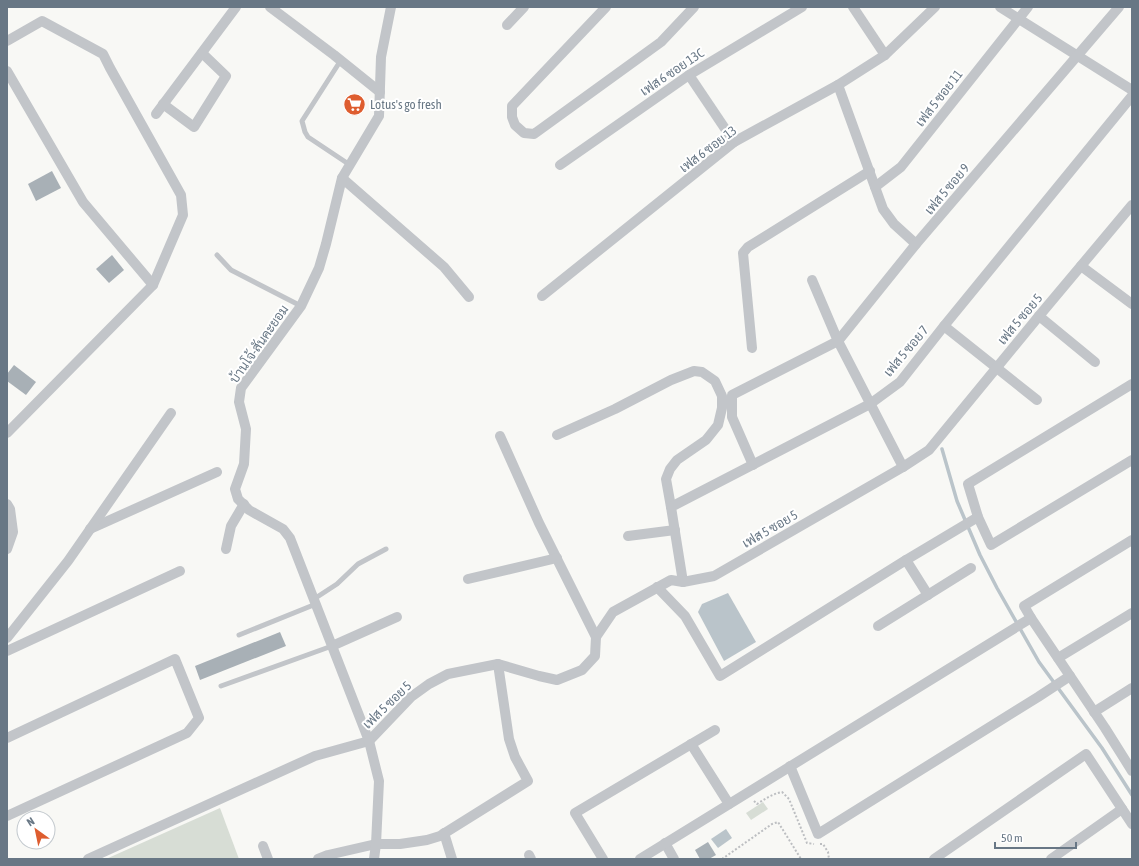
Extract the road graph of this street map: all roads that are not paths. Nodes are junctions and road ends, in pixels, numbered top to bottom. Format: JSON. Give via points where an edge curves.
{"nodes":[{"id":1,"x":236,"y":7,"type":"edge"},
{"id":2,"x":270,"y":7,"type":"edge"},
{"id":3,"x":391,"y":7,"type":"edge"},
{"id":4,"x":524,"y":7,"type":"edge"},
{"id":5,"x":606,"y":7,"type":"edge"},
{"id":6,"x":694,"y":7,"type":"edge"},
{"id":7,"x":802,"y":7,"type":"edge"},
{"id":8,"x":853,"y":7,"type":"edge"},
{"id":9,"x":935,"y":7,"type":"edge"},
{"id":10,"x":1000,"y":7,"type":"edge"},
{"id":11,"x":1028,"y":7,"type":"edge"},
{"id":12,"x":1119,"y":7,"type":"edge"},
{"id":13,"x":1018,"y":18,"type":"junction"},
{"id":14,"x":507,"y":25,"type":"dead end"},
{"id":15,"x":7,"y":41,"type":"edge"},
{"id":16,"x":202,"y":53,"type":"junction"},
{"id":17,"x":885,"y":55,"type":"junction"},
{"id":18,"x":1077,"y":56,"type":"junction"},
{"id":19,"x":341,"y":60,"type":"junction"},
{"id":20,"x":7,"y":71,"type":"edge"},
{"id":21,"x":689,"y":75,"type":"junction"},
{"id":22,"x":838,"y":84,"type":"junction"},
{"id":23,"x":1132,"y":90,"type":"edge"},
{"id":24,"x":380,"y":92,"type":"junction"},
{"id":25,"x":1132,"y":96,"type":"edge"},
{"id":26,"x":163,"y":104,"type":"junction"},
{"id":27,"x":156,"y":114,"type":"dead end"},
{"id":28,"x":734,"y":142,"type":"junction"},
{"id":29,"x":350,"y":165,"type":"junction"},
{"id":30,"x":560,"y":165,"type":"dead end"},
{"id":31,"x":870,"y":171,"type":"junction"},
{"id":32,"x":342,"y":178,"type":"junction"},
{"id":33,"x":875,"y":187,"type":"junction"},
{"id":34,"x":1132,"y":206,"type":"edge"},
{"id":35,"x":916,"y":244,"type":"junction"},
{"id":36,"x":217,"y":256,"type":"dead end"},
{"id":37,"x":1081,"y":266,"type":"junction"},
{"id":38,"x":812,"y":280,"type":"dead end"},
{"id":39,"x":153,"y":285,"type":"junction"},
{"id":40,"x":542,"y":296,"type":"dead end"},
{"id":41,"x":469,"y":297,"type":"dead end"},
{"id":42,"x":1132,"y":304,"type":"edge"},
{"id":43,"x":301,"y":306,"type":"junction"},
{"id":44,"x":1039,"y":316,"type":"junction"},
{"id":45,"x":944,"y":326,"type":"junction"},
{"id":46,"x":838,"y":341,"type":"junction"},
{"id":47,"x":752,"y":348,"type":"dead end"},
{"id":48,"x":1095,"y":362,"type":"dead end"},
{"id":49,"x":997,"y":368,"type":"junction"},
{"id":50,"x":1132,"y":384,"type":"edge"},
{"id":51,"x":1037,"y":400,"type":"dead end"},
{"id":52,"x":870,"y":404,"type":"junction"},
{"id":53,"x":171,"y":413,"type":"dead end"},
{"id":54,"x":7,"y":433,"type":"edge"},
{"id":55,"x":557,"y":435,"type":"dead end"},
{"id":56,"x":500,"y":436,"type":"dead end"},
{"id":57,"x":1132,"y":460,"type":"edge"},
{"id":58,"x":754,"y":465,"type":"junction"},
{"id":59,"x":903,"y":467,"type":"junction"},
{"id":60,"x":217,"y":472,"type":"dead end"},
{"id":61,"x":244,"y":504,"type":"junction"},
{"id":62,"x":8,"y":507,"type":"edge"},
{"id":63,"x":671,"y":507,"type":"junction"},
{"id":64,"x":978,"y":517,"type":"junction"},
{"id":65,"x":90,"y":529,"type":"junction"},
{"id":66,"x":675,"y":530,"type":"junction"},
{"id":67,"x":628,"y":536,"type":"dead end"},
{"id":68,"x":1132,"y":540,"type":"edge"},
{"id":69,"x":7,"y":549,"type":"edge"},
{"id":70,"x":226,"y":549,"type":"dead end"},
{"id":71,"x":386,"y":549,"type":"dead end"},
{"id":72,"x":557,"y":558,"type":"junction"},
{"id":73,"x":906,"y":560,"type":"junction"},
{"id":74,"x":971,"y":568,"type":"dead end"},
{"id":75,"x":180,"y":571,"type":"dead end"},
{"id":76,"x":468,"y":579,"type":"dead end"},
{"id":77,"x":683,"y":582,"type":"junction"},
{"id":78,"x":657,"y":587,"type":"junction"},
{"id":79,"x":928,"y":595,"type":"junction"},
{"id":80,"x":315,"y":602,"type":"junction"},
{"id":81,"x":1132,"y":612,"type":"edge"},
{"id":82,"x":397,"y":617,"type":"dead end"},
{"id":83,"x":1027,"y":620,"type":"junction"},
{"id":84,"x":878,"y":626,"type":"dead end"},
{"id":85,"x":239,"y":635,"type":"dead end"},
{"id":86,"x":596,"y":637,"type":"junction"},
{"id":87,"x":7,"y":638,"type":"edge"},
{"id":88,"x":332,"y":646,"type":"junction"},
{"id":89,"x":7,"y":651,"type":"edge"},
{"id":90,"x":1058,"y":658,"type":"junction"},
{"id":91,"x":498,"y":664,"type":"junction"},
{"id":92,"x":1066,"y":678,"type":"junction"},
{"id":93,"x":221,"y":686,"type":"dead end"},
{"id":94,"x":1132,"y":688,"type":"edge"},
{"id":95,"x":1094,"y":712,"type":"junction"},
{"id":96,"x":715,"y":730,"type":"dead end"},
{"id":97,"x":7,"y":738,"type":"edge"},
{"id":98,"x":369,"y":741,"type":"junction"},
{"id":99,"x":691,"y":744,"type":"junction"},
{"id":100,"x":1128,"y":757,"type":"edge"},
{"id":101,"x":790,"y":766,"type":"junction"},
{"id":102,"x":1132,"y":771,"type":"edge"},
{"id":103,"x":729,"y":804,"type":"junction"},
{"id":104,"x":1122,"y":809,"type":"junction"},
{"id":105,"x":7,"y":816,"type":"edge"},
{"id":106,"x":1132,"y":824,"type":"edge"},
{"id":107,"x":444,"y":833,"type":"junction"},
{"id":108,"x":665,"y":843,"type":"junction"},
{"id":109,"x":376,"y":844,"type":"junction"},
{"id":110,"x":263,"y":846,"type":"dead end"},
{"id":111,"x":88,"y":859,"type":"edge"},
{"id":112,"x":268,"y":859,"type":"edge"},
{"id":113,"x":318,"y":859,"type":"edge"},
{"id":114,"x":374,"y":859,"type":"edge"},
{"id":115,"x":452,"y":859,"type":"edge"},
{"id":116,"x":603,"y":859,"type":"edge"},
{"id":117,"x":640,"y":859,"type":"edge"},
{"id":118,"x":674,"y":859,"type":"edge"},
{"id":119,"x":934,"y":859,"type":"edge"},
{"id":120,"x":1051,"y":859,"type":"edge"}],
"edges":[{"from":1,"to":16,"type":"street"},
{"from":2,"to":19,"type":"street"},
{"from":3,"to":24,"type":"street","name":"บ้านโจ้-สันคะยอม","via":[[381,57]]},
{"from":4,"to":14,"type":"street"},
{"from":5,"to":6,"type":"street","via":[[512,106],[515,125],[524,133],[534,134],[660,42]]},
{"from":7,"to":21,"type":"street","name":"เฟส 6 ซอย 13C"},
{"from":8,"to":17,"type":"street"},
{"from":9,"to":17,"type":"street","name":"เฟส 6 ซอย 13"},
{"from":10,"to":13,"type":"street"},
{"from":11,"to":13,"type":"street","name":"เฟส 5 ซอย 11"},
{"from":12,"to":18,"type":"street","name":"เฟส 5 ซอย 9"},
{"from":13,"to":18,"type":"street"},
{"from":13,"to":33,"type":"street","name":"เฟส 5 ซอย 11","via":[[901,167]]},
{"from":15,"to":39,"type":"street","via":[[42,21],[103,54],[181,195],[184,215]]},
{"from":16,"to":26,"type":"street"},
{"from":16,"to":26,"type":"street","via":[[226,76],[194,127]]},
{"from":17,"to":22,"type":"street","name":"เฟส 6 ซอย 13"},
{"from":18,"to":23,"type":"street"},
{"from":18,"to":35,"type":"street","name":"เฟส 5 ซอย 9"},
{"from":19,"to":24,"type":"street"},
{"from":19,"to":29,"type":"lane","via":[[302,121],[308,137]]},
{"from":20,"to":39,"type":"street","via":[[83,202]]},
{"from":21,"to":28,"type":"street"},
{"from":21,"to":30,"type":"street","name":"เฟส 6 ซอย 13C"},
{"from":22,"to":28,"type":"street","name":"เฟส 6 ซอย 13"},
{"from":22,"to":31,"type":"street"},
{"from":24,"to":29,"type":"street","name":"บ้านโจ้-สันคะยอม","via":[[379,116]]},
{"from":25,"to":45,"type":"street","name":"เฟส 5 ซอย 7"},
{"from":26,"to":27,"type":"street"},
{"from":28,"to":40,"type":"street","name":"เฟส 6 ซอย 13"},
{"from":29,"to":32,"type":"street","name":"บ้านโจ้-สันคะยอม"},
{"from":31,"to":33,"type":"street"},
{"from":31,"to":47,"type":"street","via":[[748,246],[743,253]]},
{"from":32,"to":41,"type":"street","via":[[444,267]]},
{"from":32,"to":43,"type":"street","name":"บ้านโจ้-สันคะยอม","via":[[319,268]]},
{"from":33,"to":35,"type":"street","via":[[883,209],[894,224]]},
{"from":34,"to":37,"type":"street","name":"เฟส 5 ซอย 5"},
{"from":35,"to":46,"type":"street","name":"เฟส 5 ซอย 9"},
{"from":36,"to":43,"type":"lane","via":[[231,270]]},
{"from":37,"to":42,"type":"street"},
{"from":37,"to":44,"type":"street","name":"เฟส 5 ซอย 5"},
{"from":38,"to":46,"type":"street"},
{"from":39,"to":54,"type":"street"},
{"from":43,"to":61,"type":"street","name":"บ้านโจ้-สันคะยอม","via":[[241,388],[239,402],[246,429],[244,464],[235,489],[238,499]]},
{"from":44,"to":48,"type":"street"},
{"from":44,"to":49,"type":"street","name":"เฟส 5 ซอย 5"},
{"from":45,"to":49,"type":"street"},
{"from":45,"to":52,"type":"street","name":"เฟส 5 ซอย 7","via":[[900,382]]},
{"from":46,"to":52,"type":"street"},
{"from":46,"to":58,"type":"street","via":[[732,396],[732,417]]},
{"from":49,"to":51,"type":"street"},
{"from":49,"to":59,"type":"street","name":"เฟส 5 ซอย 5","via":[[929,450]]},
{"from":50,"to":64,"type":"street","via":[[968,484]]},
{"from":52,"to":58,"type":"street","name":"เฟส 5 ซอย 7"},
{"from":52,"to":59,"type":"street"},
{"from":53,"to":65,"type":"street"},
{"from":55,"to":63,"type":"street","via":[[615,409],[670,380],[694,371],[702,372],[715,381],[722,396],[722,408],[718,425],[706,440],[677,460],[670,469],[666,479]]},
{"from":56,"to":72,"type":"street"},
{"from":57,"to":64,"type":"street","via":[[991,545]]},
{"from":58,"to":63,"type":"street","name":"เฟส 5 ซอย 7"},
{"from":59,"to":77,"type":"street","name":"เฟส 5 ซอย 5","via":[[714,576]]},
{"from":60,"to":65,"type":"street"},
{"from":61,"to":70,"type":"street","via":[[231,526]]},
{"from":61,"to":80,"type":"street","name":"บ้านโจ้-สันคะยอม","via":[[249,510],[283,529],[290,538]]},
{"from":62,"to":69,"type":"street","via":[[13,532]]},
{"from":63,"to":66,"type":"street"},
{"from":64,"to":73,"type":"street"},
{"from":65,"to":87,"type":"street"},
{"from":66,"to":67,"type":"street"},
{"from":66,"to":77,"type":"street"},
{"from":68,"to":83,"type":"street","via":[[1024,606]]},
{"from":71,"to":80,"type":"lane","via":[[358,564]]},
{"from":72,"to":76,"type":"street"},
{"from":72,"to":86,"type":"street"},
{"from":73,"to":78,"type":"street","via":[[720,676],[685,616]]},
{"from":73,"to":79,"type":"street"},
{"from":74,"to":79,"type":"street"},
{"from":75,"to":89,"type":"street"},
{"from":77,"to":78,"type":"street","name":"เฟส 5 ซอย 5","via":[[671,580]]},
{"from":78,"to":86,"type":"street","name":"เฟส 5 ซอย 5","via":[[613,612]]},
{"from":79,"to":84,"type":"street"},
{"from":80,"to":85,"type":"lane"},
{"from":80,"to":88,"type":"street","name":"บ้านโจ้-สันคะยอม"},
{"from":81,"to":90,"type":"street"},
{"from":82,"to":88,"type":"street"},
{"from":83,"to":90,"type":"street"},
{"from":83,"to":101,"type":"street"},
{"from":86,"to":91,"type":"street","name":"เฟส 5 ซอย 5","via":[[595,656],[582,670],[557,680]]},
{"from":88,"to":93,"type":"lane"},
{"from":88,"to":98,"type":"street","name":"บ้านโจ้-สันคะยอม"},
{"from":90,"to":92,"type":"street"},
{"from":91,"to":98,"type":"street","name":"เฟส 5 ซอย 5","via":[[448,674],[428,684],[411,697]]},
{"from":91,"to":107,"type":"street","via":[[509,739],[528,781]]},
{"from":92,"to":95,"type":"street"},
{"from":92,"to":101,"type":"street","via":[[818,834]]},
{"from":94,"to":95,"type":"street"},
{"from":95,"to":100,"type":"street"},
{"from":96,"to":99,"type":"street"},
{"from":97,"to":105,"type":"street","via":[[175,659],[199,718],[187,733]]},
{"from":98,"to":109,"type":"street","name":"บ้านโจ้-สันคะยอม","via":[[379,781]]},
{"from":98,"to":111,"type":"street","via":[[315,756]]},
{"from":99,"to":103,"type":"street"},
{"from":99,"to":116,"type":"street","via":[[575,813]]},
{"from":100,"to":102,"type":"street"},
{"from":101,"to":103,"type":"street"},
{"from":103,"to":108,"type":"street"},
{"from":104,"to":106,"type":"street"},
{"from":104,"to":119,"type":"street","via":[[1086,754]]},
{"from":104,"to":120,"type":"street"},
{"from":107,"to":109,"type":"street","via":[[427,840]]},
{"from":107,"to":115,"type":"street"},
{"from":108,"to":117,"type":"street"},
{"from":108,"to":118,"type":"street"},
{"from":109,"to":113,"type":"street"},
{"from":109,"to":114,"type":"street","name":"บ้านโจ้-สันคะยอม"},
{"from":110,"to":112,"type":"street"}]}
